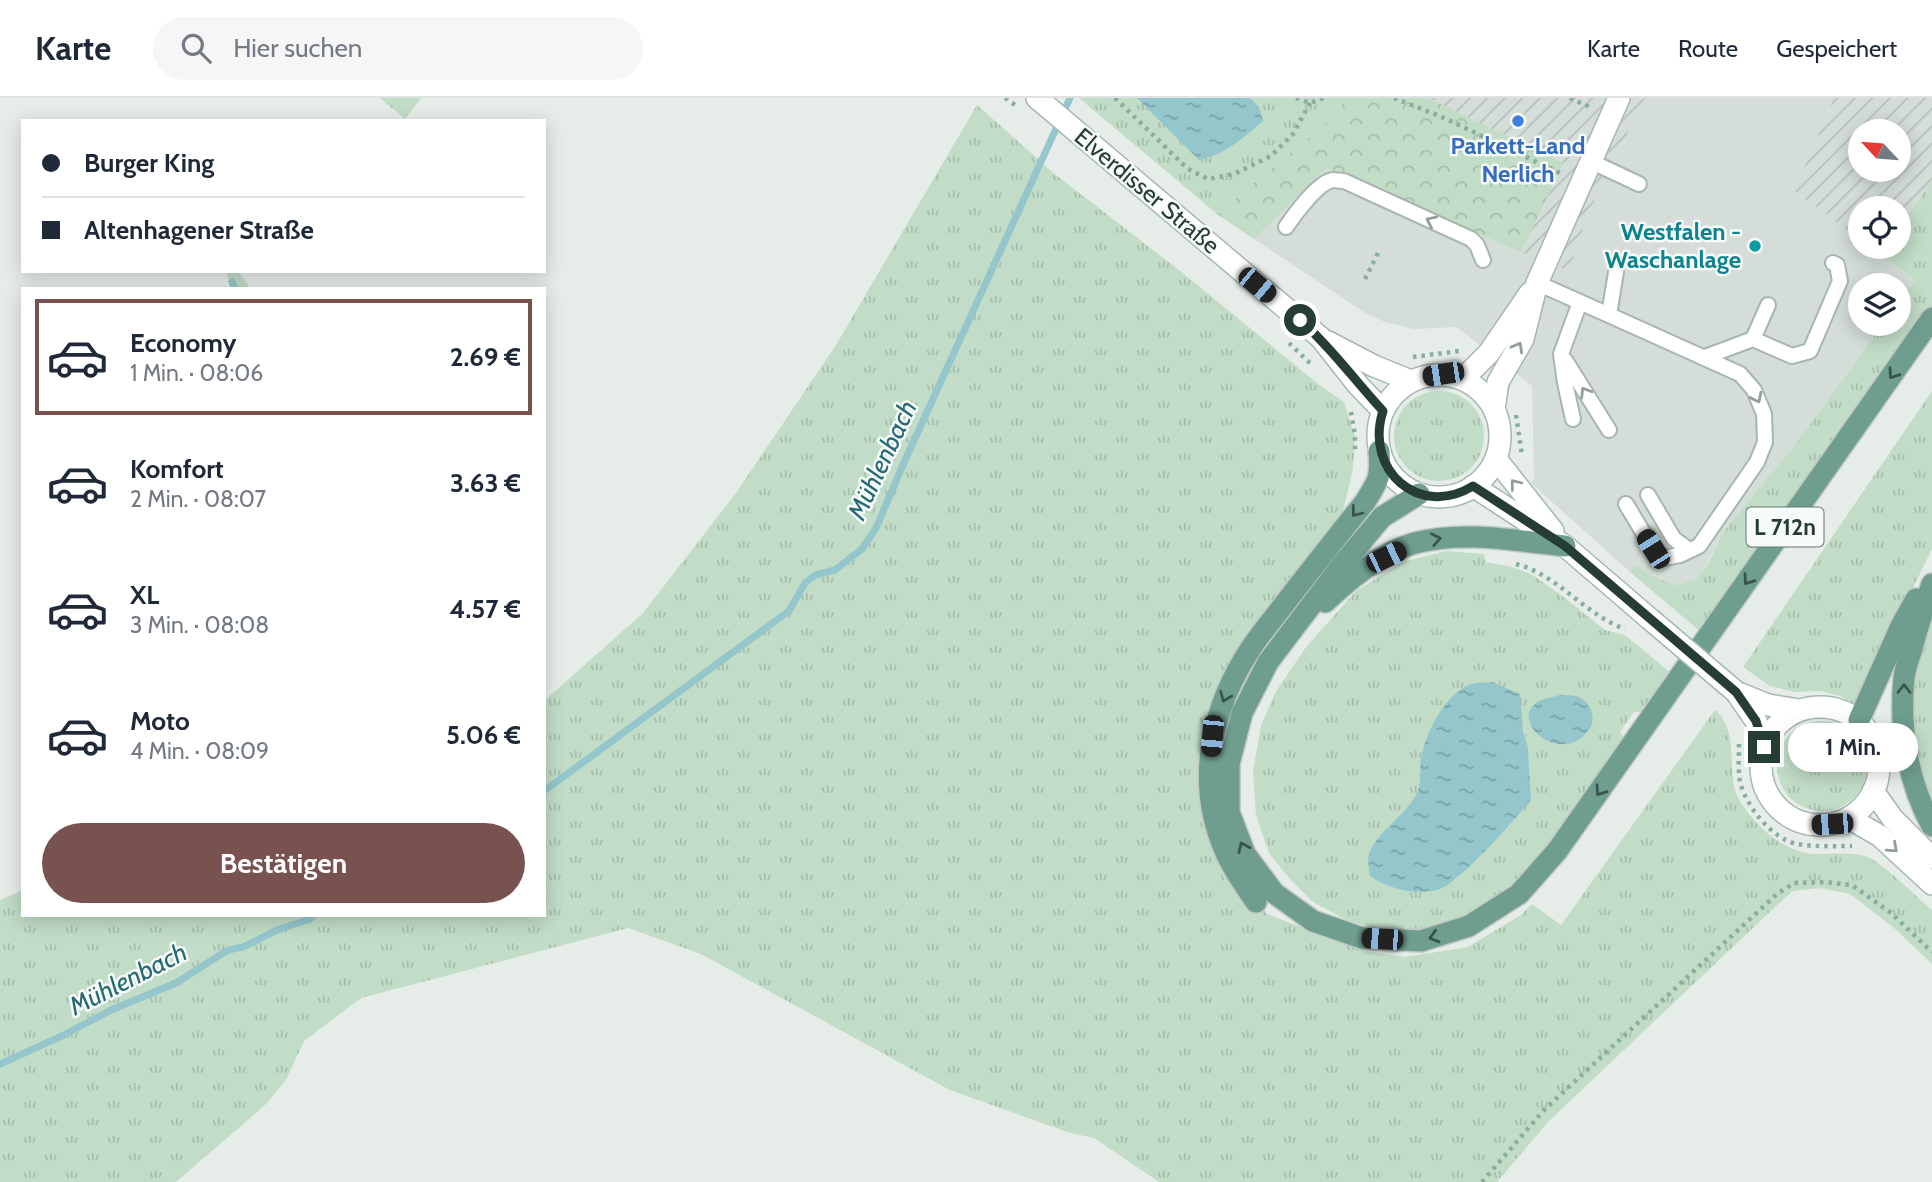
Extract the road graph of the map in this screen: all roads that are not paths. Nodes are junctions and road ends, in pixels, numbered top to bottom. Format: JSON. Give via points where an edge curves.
{"nodes":[{"id":1,"x":1619,"y":98,"type":"edge"},
{"id":2,"x":1042,"y":102,"type":"edge"},
{"id":3,"x":1590,"y":161,"type":"junction"},
{"id":4,"x":1639,"y":184,"type":"dead end"},
{"id":5,"x":1286,"y":227,"type":"dead end"},
{"id":6,"x":1483,"y":260,"type":"dead end"},
{"id":7,"x":1833,"y":263,"type":"dead end"},
{"id":8,"x":1616,"y":272,"type":"dead end"},
{"id":9,"x":1537,"y":283,"type":"junction"},
{"id":10,"x":1580,"y":302,"type":"junction"},
{"id":11,"x":1768,"y":305,"type":"dead end"},
{"id":12,"x":1609,"y":315,"type":"junction"},
{"id":13,"x":1932,"y":318,"type":"edge"},
{"id":14,"x":1321,"y":338,"type":"junction"},
{"id":15,"x":1753,"y":339,"type":"junction"},
{"id":16,"x":1561,"y":354,"type":"junction"},
{"id":17,"x":1705,"y":358,"type":"junction"},
{"id":18,"x":1463,"y":379,"type":"junction"},
{"id":19,"x":1411,"y":381,"type":"junction"},
{"id":20,"x":1494,"y":409,"type":"junction"},
{"id":21,"x":1383,"y":411,"type":"junction"},
{"id":22,"x":1573,"y":419,"type":"dead end"},
{"id":23,"x":1609,"y":430,"type":"dead end"},
{"id":24,"x":1380,"y":451,"type":"junction"},
{"id":25,"x":1496,"y":459,"type":"junction"},
{"id":26,"x":1473,"y":486,"type":"junction"},
{"id":27,"x":1419,"y":494,"type":"junction"},
{"id":28,"x":1648,"y":495,"type":"dead end"},
{"id":29,"x":1626,"y":504,"type":"dead end"},
{"id":30,"x":1565,"y":546,"type":"junction"},
{"id":31,"x":1689,"y":550,"type":"junction"},
{"id":32,"x":1932,"y":572,"type":"edge"},
{"id":33,"x":1932,"y":584,"type":"edge"},
{"id":34,"x":1280,"y":644,"type":"junction"},
{"id":35,"x":1736,"y":692,"type":"junction"},
{"id":36,"x":1800,"y":710,"type":"junction"},
{"id":37,"x":1859,"y":720,"type":"junction"},
{"id":38,"x":1764,"y":747,"type":"junction"},
{"id":39,"x":1873,"y":791,"type":"junction"},
{"id":40,"x":1849,"y":818,"type":"junction"},
{"id":41,"x":1932,"y":826,"type":"edge"},
{"id":42,"x":1932,"y":858,"type":"edge"},
{"id":43,"x":1932,"y":884,"type":"edge"},
{"id":44,"x":1256,"y":902,"type":"dead end"}],
"edges":[{"from":1,"to":3,"type":"main road"},
{"from":2,"to":14,"type":"main road","name":"Elverdisser Straße"},
{"from":3,"to":4,"type":"lane"},
{"from":3,"to":9,"type":"main road"},
{"from":6,"to":5,"type":"lane","one_way":true,"via":[[1471,239],[1344,181],[1325,183]]},
{"from":7,"to":15,"type":"lane","via":[[1840,281],[1810,351],[1792,356]]},
{"from":8,"to":12,"type":"lane"},
{"from":9,"to":10,"type":"lane"},
{"from":9,"to":18,"type":"main road","via":[[1489,353]]},
{"from":20,"to":9,"type":"main road","one_way":true,"via":[[1498,382],[1523,339]]},
{"from":10,"to":12,"type":"lane"},
{"from":10,"to":16,"type":"lane"},
{"from":11,"to":15,"type":"lane"},
{"from":12,"to":17,"type":"lane"},
{"from":13,"to":34,"type":"main road","number":"L 712n","one_way":true,"via":[[1557,851],[1518,894],[1469,926],[1421,941],[1362,938],[1313,921],[1274,893],[1245,854],[1229,811],[1230,764],[1242,713]]},
{"from":14,"to":19,"type":"main road","name":"Elverdisser Straße"},
{"from":14,"to":21,"type":"main road","name":"Elverdisser Straße"},
{"from":15,"to":17,"type":"lane"},
{"from":16,"to":22,"type":"lane"},
{"from":23,"to":16,"type":"lane","one_way":true},
{"from":17,"to":31,"type":"lane","one_way":true,"via":[[1740,374],[1754,390],[1764,414],[1765,442],[1758,462],[1699,545]]},
{"from":18,"to":19,"type":"main road","via":[[1443,374]]},
{"from":18,"to":20,"type":"main road","via":[[1475,385]]},
{"from":19,"to":21,"type":"main road","via":[[1395,393]]},
{"from":20,"to":25,"type":"main road","via":[[1500,432]]},
{"from":21,"to":24,"type":"main road","via":[[1378,425]]},
{"from":24,"to":27,"type":"main road","via":[[1389,471]]},
{"from":24,"to":44,"type":"main road","one_way":true,"via":[[1378,482],[1253,645],[1233,679],[1212,736],[1209,765],[1215,822],[1225,852]]},
{"from":25,"to":26,"type":"main road"},
{"from":30,"to":25,"type":"main road","one_way":true},
{"from":26,"to":27,"type":"main road","via":[[1450,496]]},
{"from":26,"to":30,"type":"main road"},
{"from":27,"to":34,"type":"main road","via":[[1382,517]]},
{"from":28,"to":31,"type":"lane","via":[[1674,539]]},
{"from":29,"to":31,"type":"lane","via":[[1653,549],[1664,558]]},
{"from":34,"to":30,"type":"main road","one_way":true,"via":[[1355,575],[1413,544],[1459,537]]},
{"from":30,"to":35,"type":"main road","bridge":true},
{"from":32,"to":37,"type":"main road","via":[[1901,626]]},
{"from":41,"to":33,"type":"main road","one_way":true,"via":[[1911,775],[1904,730],[1904,677]]},
{"from":35,"to":36,"type":"main road","via":[[1768,705]]},
{"from":35,"to":38,"type":"main road","via":[[1756,721]]},
{"from":36,"to":37,"type":"main road","via":[[1840,710]]},
{"from":36,"to":38,"type":"main road","via":[[1781,722]]},
{"from":37,"to":39,"type":"main road","via":[[1879,756]]},
{"from":38,"to":40,"type":"main road","via":[[1764,783],[1776,806],[1798,821],[1814,825]]},
{"from":39,"to":40,"type":"main road"},
{"from":39,"to":42,"type":"main road"},
{"from":40,"to":43,"type":"main road","one_way":true,"via":[[1880,836]]}]}
